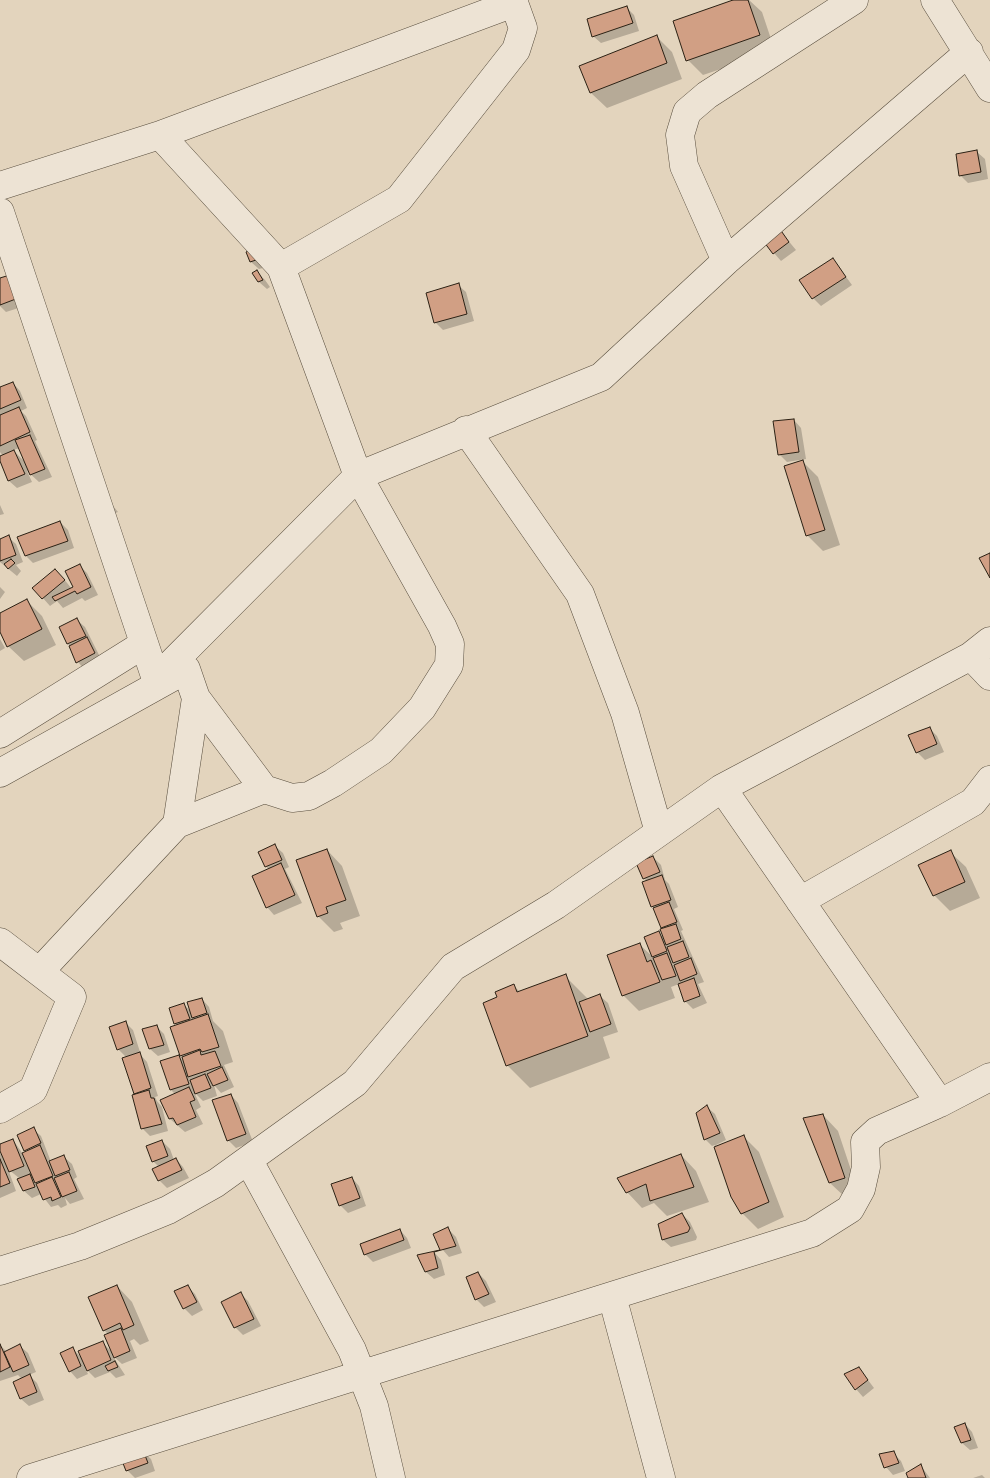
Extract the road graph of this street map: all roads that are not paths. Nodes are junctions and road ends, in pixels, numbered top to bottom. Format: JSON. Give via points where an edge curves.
{"nodes":[{"id":1,"x":854,"y":0,"type":"edge"},
{"id":2,"x":935,"y":0,"type":"edge"},
{"id":3,"x":513,"y":2,"type":"edge"},
{"id":4,"x":969,"y":52,"type":"junction"},
{"id":5,"x":990,"y":88,"type":"edge"},
{"id":6,"x":160,"y":134,"type":"junction"},
{"id":7,"x":0,"y":186,"type":"edge"},
{"id":8,"x":0,"y":212,"type":"edge"},
{"id":9,"x":726,"y":261,"type":"junction"},
{"id":10,"x":281,"y":267,"type":"junction"},
{"id":11,"x":466,"y":430,"type":"junction"},
{"id":12,"x":358,"y":476,"type":"junction"},
{"id":13,"x":144,"y":644,"type":"junction"},
{"id":14,"x":980,"y":649,"type":"edge"},
{"id":15,"x":186,"y":669,"type":"junction"},
{"id":16,"x":990,"y":676,"type":"edge"},
{"id":17,"x":156,"y":679,"type":"junction"},
{"id":18,"x":196,"y":698,"type":"junction"},
{"id":19,"x":0,"y":734,"type":"edge"},
{"id":20,"x":3,"y":767,"type":"edge"},
{"id":21,"x":990,"y":780,"type":"edge"},
{"id":22,"x":722,"y":788,"type":"junction"},
{"id":23,"x":264,"y":789,"type":"junction"},
{"id":24,"x":176,"y":824,"type":"junction"},
{"id":25,"x":660,"y":832,"type":"junction"},
{"id":26,"x":800,"y":901,"type":"junction"},
{"id":27,"x":0,"y":942,"type":"edge"},
{"id":28,"x":40,"y":971,"type":"junction"},
{"id":29,"x":990,"y":1078,"type":"edge"},
{"id":30,"x":940,"y":1103,"type":"junction"},
{"id":31,"x":0,"y":1109,"type":"edge"},
{"id":32,"x":249,"y":1161,"type":"junction"},
{"id":33,"x":0,"y":1271,"type":"edge"},
{"id":34,"x":612,"y":1296,"type":"junction"},
{"id":35,"x":361,"y":1374,"type":"junction"},
{"id":36,"x":31,"y":1478,"type":"edge"},
{"id":37,"x":391,"y":1478,"type":"edge"},
{"id":38,"x":662,"y":1478,"type":"edge"}],
"edges":[{"from":1,"to":9,"type":"street","via":[[708,95],[688,112],[680,135],[684,166]]},
{"from":2,"to":4,"type":"street"},
{"from":3,"to":6,"type":"street"},
{"from":3,"to":10,"type":"street","via":[[523,28],[516,50],[399,199]]},
{"from":4,"to":5,"type":"street"},
{"from":4,"to":9,"type":"street"},
{"from":6,"to":7,"type":"street"},
{"from":6,"to":10,"type":"street"},
{"from":8,"to":13,"type":"street"},
{"from":9,"to":11,"type":"street","via":[[601,377]]},
{"from":10,"to":12,"type":"street"},
{"from":11,"to":12,"type":"street"},
{"from":11,"to":25,"type":"street","via":[[580,594],[625,713]]},
{"from":12,"to":17,"type":"street"},
{"from":12,"to":23,"type":"street","via":[[442,626],[450,644],[448,665],[422,708],[382,751],[309,796],[292,798]]},
{"from":13,"to":17,"type":"street"},
{"from":13,"to":19,"type":"street"},
{"from":14,"to":16,"type":"street"},
{"from":14,"to":22,"type":"street"},
{"from":15,"to":17,"type":"street"},
{"from":15,"to":18,"type":"street"},
{"from":15,"to":20,"type":"street"},
{"from":18,"to":23,"type":"street"},
{"from":18,"to":24,"type":"street"},
{"from":21,"to":26,"type":"street","via":[[973,802]]},
{"from":22,"to":25,"type":"street"},
{"from":22,"to":26,"type":"street"},
{"from":23,"to":24,"type":"street"},
{"from":24,"to":28,"type":"street"},
{"from":25,"to":32,"type":"street","via":[[556,905],[453,967],[355,1083]]},
{"from":26,"to":30,"type":"street"},
{"from":27,"to":28,"type":"street"},
{"from":28,"to":31,"type":"street","via":[[72,997],[32,1090]]},
{"from":29,"to":30,"type":"street"},
{"from":30,"to":34,"type":"street","via":[[877,1131],[865,1142],[866,1168],[861,1189],[850,1209],[812,1233]]},
{"from":32,"to":33,"type":"street","via":[[168,1210],[80,1246]]},
{"from":32,"to":35,"type":"street","via":[[352,1350]]},
{"from":34,"to":35,"type":"street"},
{"from":34,"to":38,"type":"street"},
{"from":35,"to":36,"type":"street"},
{"from":35,"to":37,"type":"street","via":[[374,1406]]}]}
